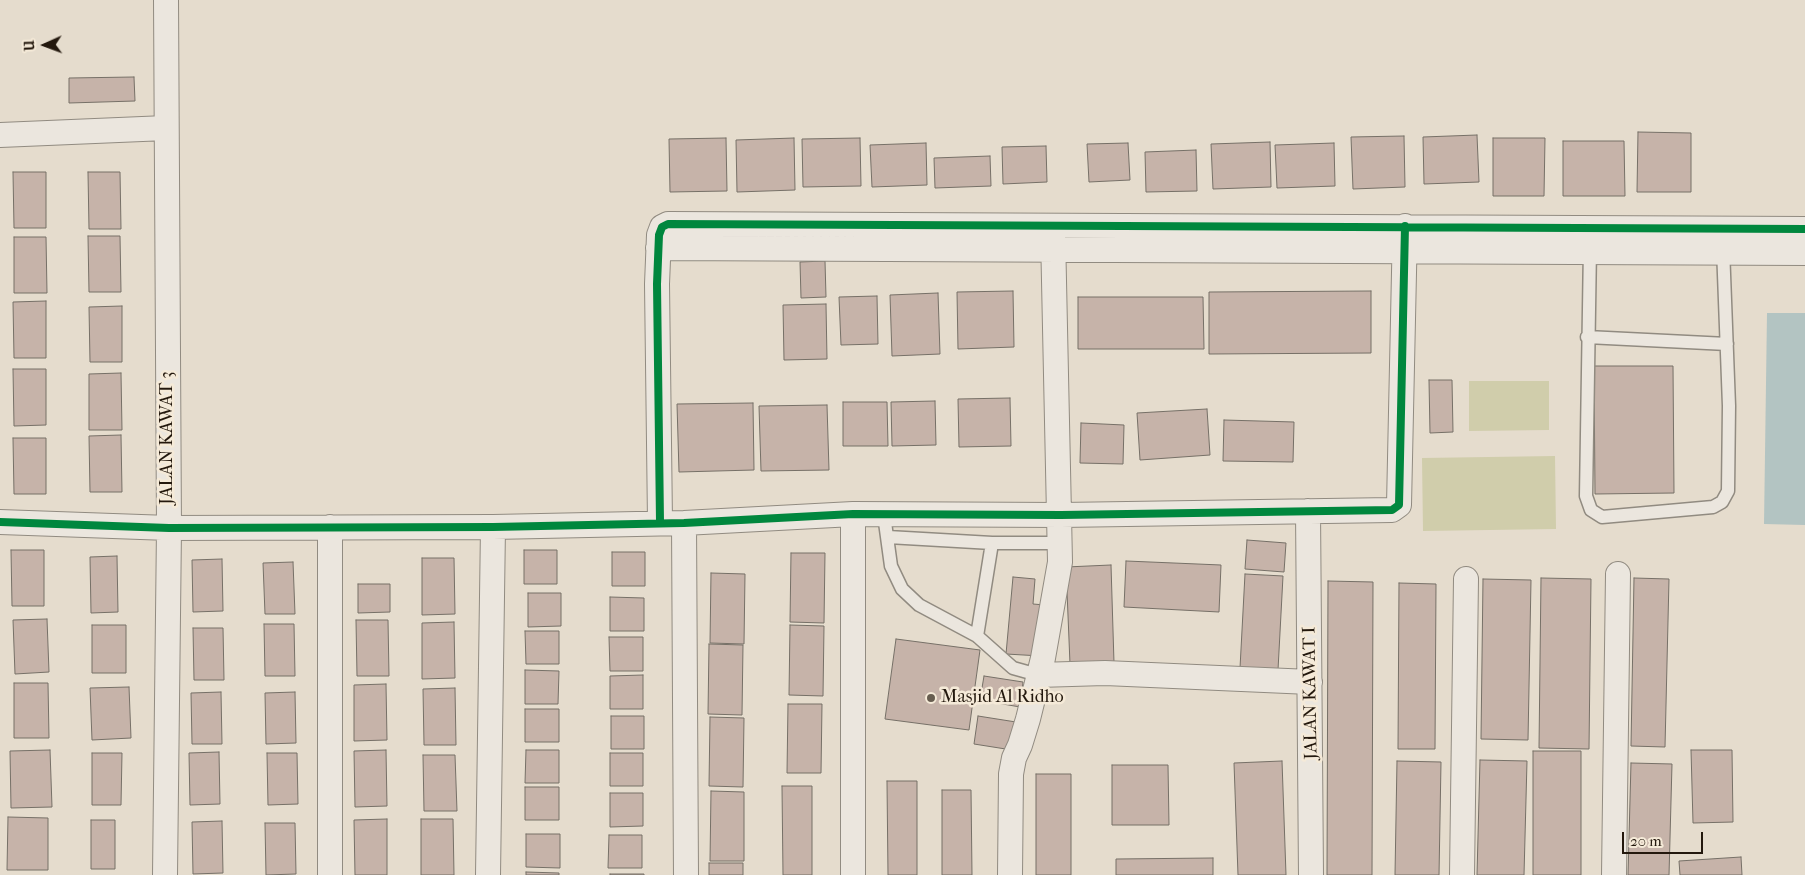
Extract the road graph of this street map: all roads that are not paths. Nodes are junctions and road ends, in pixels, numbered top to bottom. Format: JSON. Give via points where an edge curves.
{"nodes":[{"id":1,"x":166,"y":0,"type":"edge"},
{"id":2,"x":166,"y":128,"type":"junction"},
{"id":3,"x":0,"y":135,"type":"edge"},
{"id":4,"x":868,"y":223,"type":"junction"},
{"id":5,"x":1052,"y":225,"type":"junction"},
{"id":6,"x":1405,"y":226,"type":"junction"},
{"id":7,"x":1589,"y":227,"type":"junction"},
{"id":8,"x":1723,"y":229,"type":"junction"},
{"id":9,"x":1805,"y":229,"type":"edge"},
{"id":10,"x":658,"y":248,"type":"junction"},
{"id":11,"x":868,"y":248,"type":"junction"},
{"id":12,"x":1054,"y":249,"type":"junction"},
{"id":13,"x":1404,"y":251,"type":"junction"},
{"id":14,"x":1591,"y":253,"type":"junction"},
{"id":15,"x":1805,"y":253,"type":"edge"},
{"id":16,"x":1723,"y":254,"type":"junction"},
{"id":17,"x":1587,"y":337,"type":"junction"},
{"id":18,"x":1727,"y":344,"type":"junction"},
{"id":19,"x":1308,"y":511,"type":"junction"},
{"id":20,"x":853,"y":514,"type":"junction"},
{"id":21,"x":1061,"y":515,"type":"junction"},
{"id":22,"x":0,"y":522,"type":"edge"},
{"id":23,"x":660,"y":522,"type":"junction"},
{"id":24,"x":684,"y":523,"type":"junction"},
{"id":25,"x":886,"y":526,"type":"junction"},
{"id":26,"x":330,"y":527,"type":"junction"},
{"id":27,"x":493,"y":527,"type":"junction"},
{"id":28,"x":168,"y":528,"type":"junction"},
{"id":29,"x":992,"y":543,"type":"junction"},
{"id":30,"x":1061,"y":543,"type":"junction"},
{"id":31,"x":1618,"y":574,"type":"dead end"},
{"id":32,"x":1466,"y":579,"type":"dead end"},
{"id":33,"x":977,"y":636,"type":"junction"},
{"id":34,"x":1038,"y":675,"type":"junction"},
{"id":35,"x":1310,"y":682,"type":"junction"},
{"id":36,"x":165,"y":875,"type":"edge"},
{"id":37,"x":330,"y":875,"type":"edge"},
{"id":38,"x":488,"y":875,"type":"edge"},
{"id":39,"x":686,"y":875,"type":"edge"},
{"id":40,"x":853,"y":875,"type":"edge"},
{"id":41,"x":1010,"y":875,"type":"edge"},
{"id":42,"x":1311,"y":875,"type":"edge"},
{"id":43,"x":1462,"y":875,"type":"edge"},
{"id":44,"x":1614,"y":875,"type":"edge"}],
"edges":[{"from":1,"to":2,"type":"street","name":"JALAN KAWAT 3"},
{"from":2,"to":3,"type":"street"},
{"from":2,"to":28,"type":"street","name":"JALAN KAWAT 3"},
{"from":4,"to":5,"type":"street"},
{"from":4,"to":10,"type":"street","via":[[668,224],[662,227]]},
{"from":4,"to":11,"type":"street"},
{"from":5,"to":6,"type":"street"},
{"from":5,"to":12,"type":"street"},
{"from":6,"to":7,"type":"street"},
{"from":6,"to":13,"type":"street"},
{"from":7,"to":8,"type":"street"},
{"from":7,"to":14,"type":"lane"},
{"from":8,"to":9,"type":"street"},
{"from":8,"to":16,"type":"lane"},
{"from":10,"to":11,"type":"street"},
{"from":10,"to":23,"type":"street"},
{"from":11,"to":12,"type":"street"},
{"from":12,"to":13,"type":"street"},
{"from":12,"to":21,"type":"street"},
{"from":13,"to":14,"type":"street"},
{"from":13,"to":19,"type":"street","via":[[1399,505],[1383,512]]},
{"from":14,"to":16,"type":"street"},
{"from":14,"to":17,"type":"lane"},
{"from":15,"to":16,"type":"street"},
{"from":16,"to":18,"type":"lane"},
{"from":17,"to":18,"type":"lane"},
{"from":17,"to":18,"type":"lane","via":[[1586,496],[1591,510],[1602,517],[1713,506],[1722,502],[1728,491]]},
{"from":19,"to":21,"type":"street"},
{"from":19,"to":35,"type":"street","name":"JALAN KAWAT I"},
{"from":20,"to":24,"type":"street"},
{"from":20,"to":25,"type":"street"},
{"from":20,"to":40,"type":"street"},
{"from":21,"to":25,"type":"street"},
{"from":21,"to":30,"type":"street"},
{"from":22,"to":28,"type":"street"},
{"from":23,"to":24,"type":"street"},
{"from":23,"to":27,"type":"street"},
{"from":24,"to":39,"type":"street"},
{"from":25,"to":29,"type":"lane"},
{"from":25,"to":33,"type":"lane","via":[[891,566],[902,588],[919,605]]},
{"from":26,"to":27,"type":"street"},
{"from":26,"to":28,"type":"street"},
{"from":26,"to":37,"type":"street"},
{"from":27,"to":38,"type":"street"},
{"from":28,"to":36,"type":"street","name":"JALAN KAWAT 3"},
{"from":29,"to":30,"type":"lane"},
{"from":29,"to":33,"type":"lane"},
{"from":30,"to":34,"type":"street","via":[[1051,615]]},
{"from":31,"to":44,"type":"street"},
{"from":32,"to":43,"type":"street"},
{"from":33,"to":34,"type":"lane","via":[[1013,668]]},
{"from":34,"to":35,"type":"street","via":[[1125,674]]},
{"from":34,"to":41,"type":"street","via":[[1010,774]]},
{"from":35,"to":42,"type":"street","name":"JALAN KAWAT I"}]}
